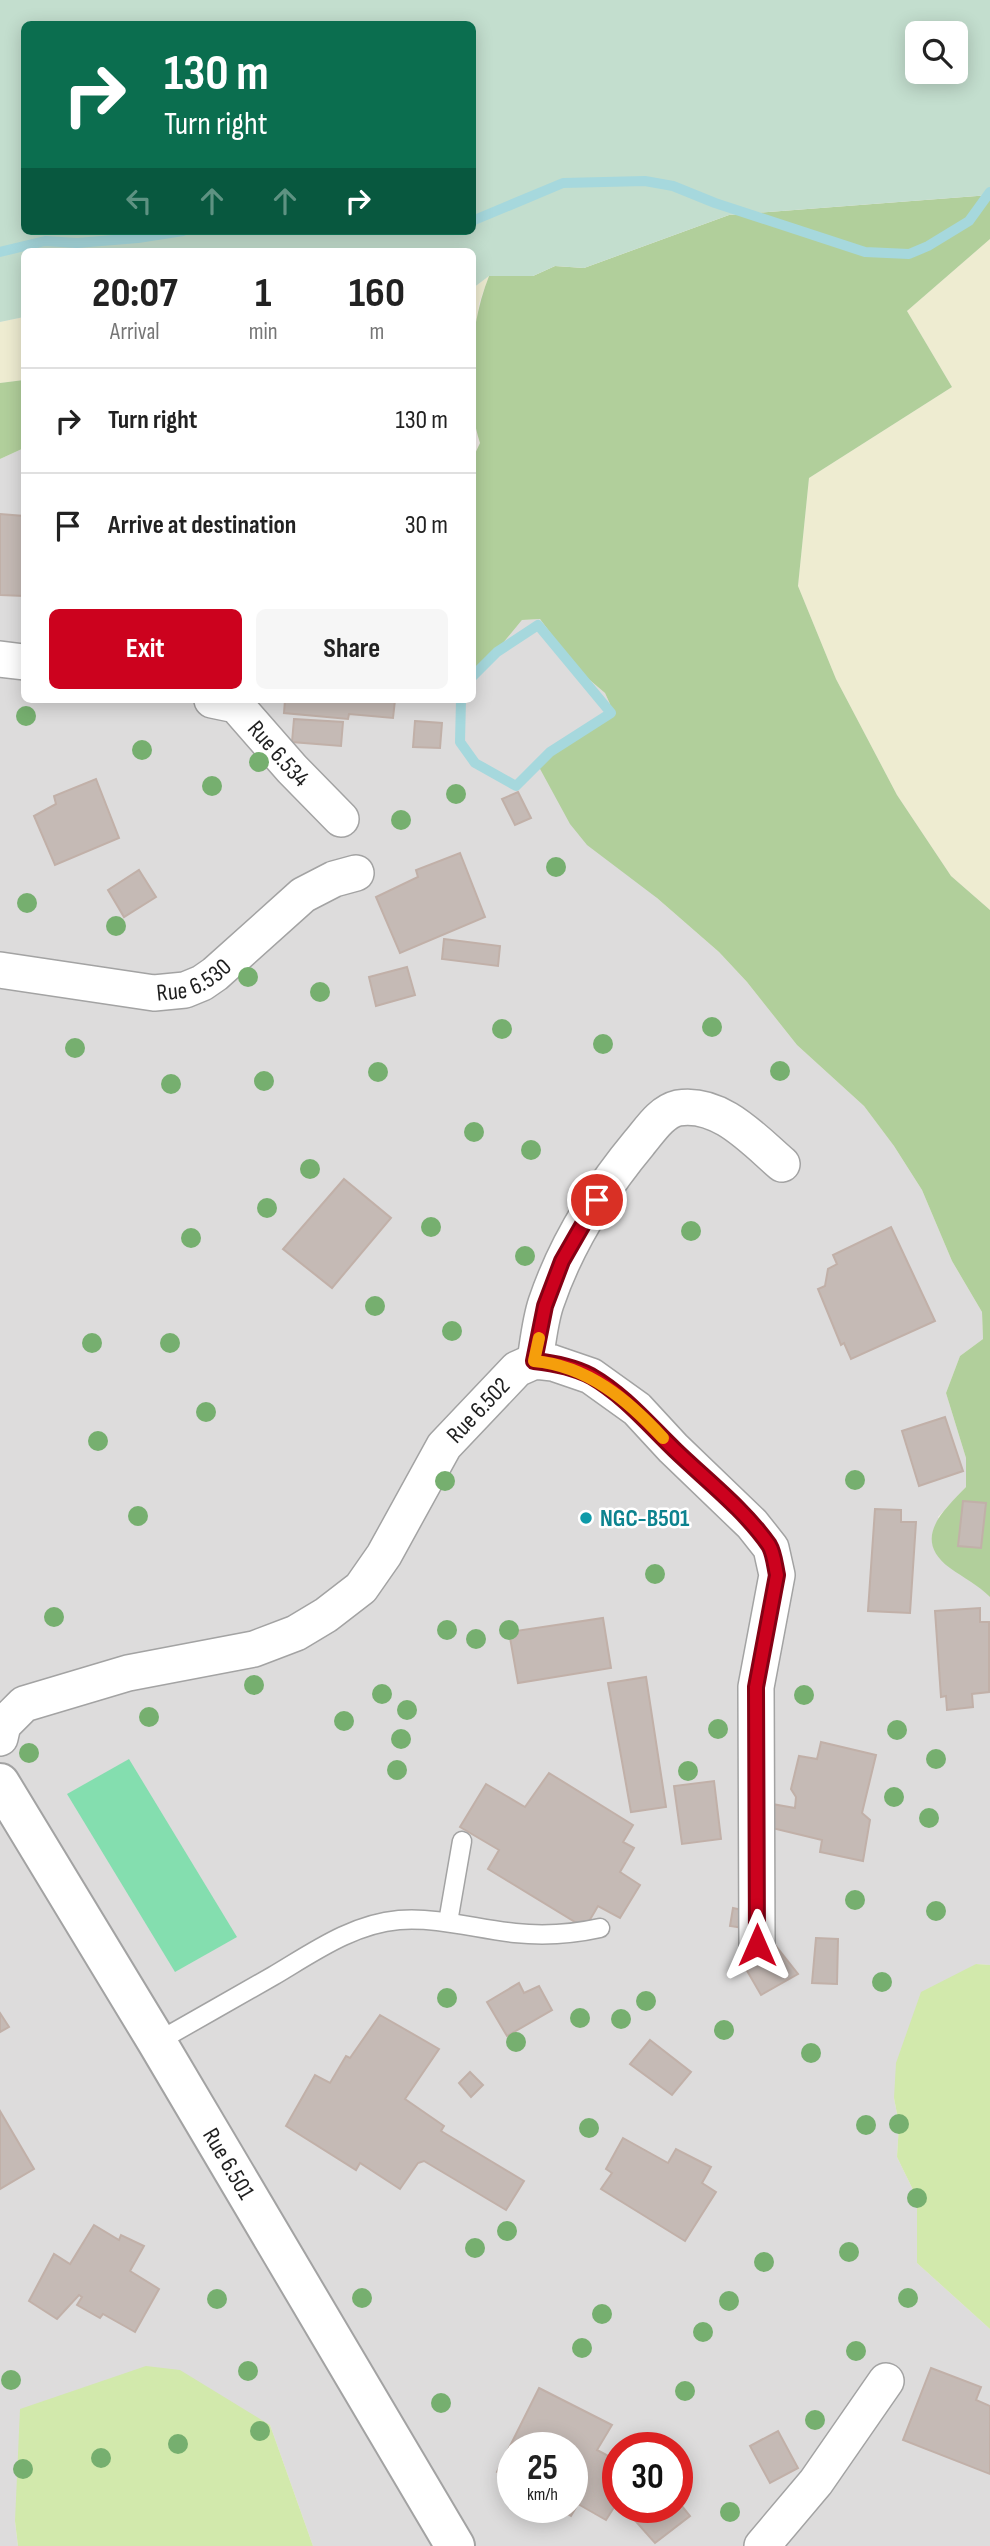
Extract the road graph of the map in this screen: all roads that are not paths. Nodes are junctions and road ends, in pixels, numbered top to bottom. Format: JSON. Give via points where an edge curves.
{"nodes":[{"id":1,"x":0,"y":659,"type":"edge"},
{"id":2,"x":21,"y":662,"type":"edge"},
{"id":3,"x":226,"y":703,"type":"edge"},
{"id":4,"x":341,"y":819,"type":"dead end"},
{"id":5,"x":356,"y":873,"type":"dead end"},
{"id":6,"x":0,"y":970,"type":"edge"},
{"id":7,"x":782,"y":1164,"type":"dead end"},
{"id":8,"x":534,"y":1361,"type":"junction"},
{"id":9,"x":0,"y":1738,"type":"edge"},
{"id":10,"x":0,"y":1783,"type":"edge"},
{"id":11,"x":462,"y":1841,"type":"dead end"},
{"id":12,"x":448,"y":1922,"type":"junction"},
{"id":13,"x":600,"y":1928,"type":"dead end"},
{"id":14,"x":757,"y":1945,"type":"dead end"},
{"id":15,"x":157,"y":2042,"type":"junction"},
{"id":16,"x":886,"y":2381,"type":"dead end"},
{"id":17,"x":455,"y":2546,"type":"edge"},
{"id":18,"x":762,"y":2546,"type":"edge"}],
"edges":[{"from":1,"to":2,"type":"street"},
{"from":3,"to":4,"type":"street","name":"Rue 6.534","via":[[236,705]]},
{"from":5,"to":6,"type":"street","name":"Rue 6.530","via":[[303,895],[215,974],[185,990],[154,993]]},
{"from":7,"to":8,"type":"street","via":[[733,1122],[715,1113],[676,1108],[662,1116],[609,1180],[562,1261],[545,1306]]},
{"from":8,"to":9,"type":"street","name":"Rue 6.502","via":[[517,1369],[444,1446],[361,1588],[326,1615],[254,1649],[128,1673],[24,1704],[3,1725]]},
{"from":8,"to":14,"type":"street","name":"Rue 6.502","via":[[590,1376],[637,1409],[771,1548],[777,1575],[756,1687]]},
{"from":10,"to":15,"type":"street","name":"Rue 6.501"},
{"from":11,"to":12,"type":"lane"},
{"from":12,"to":13,"type":"lane","via":[[517,1933],[565,1934]]},
{"from":12,"to":15,"type":"lane","via":[[401,1920],[354,1931]]},
{"from":15,"to":17,"type":"street","name":"Rue 6.501"},
{"from":16,"to":18,"type":"street","via":[[816,2482]]}]}
